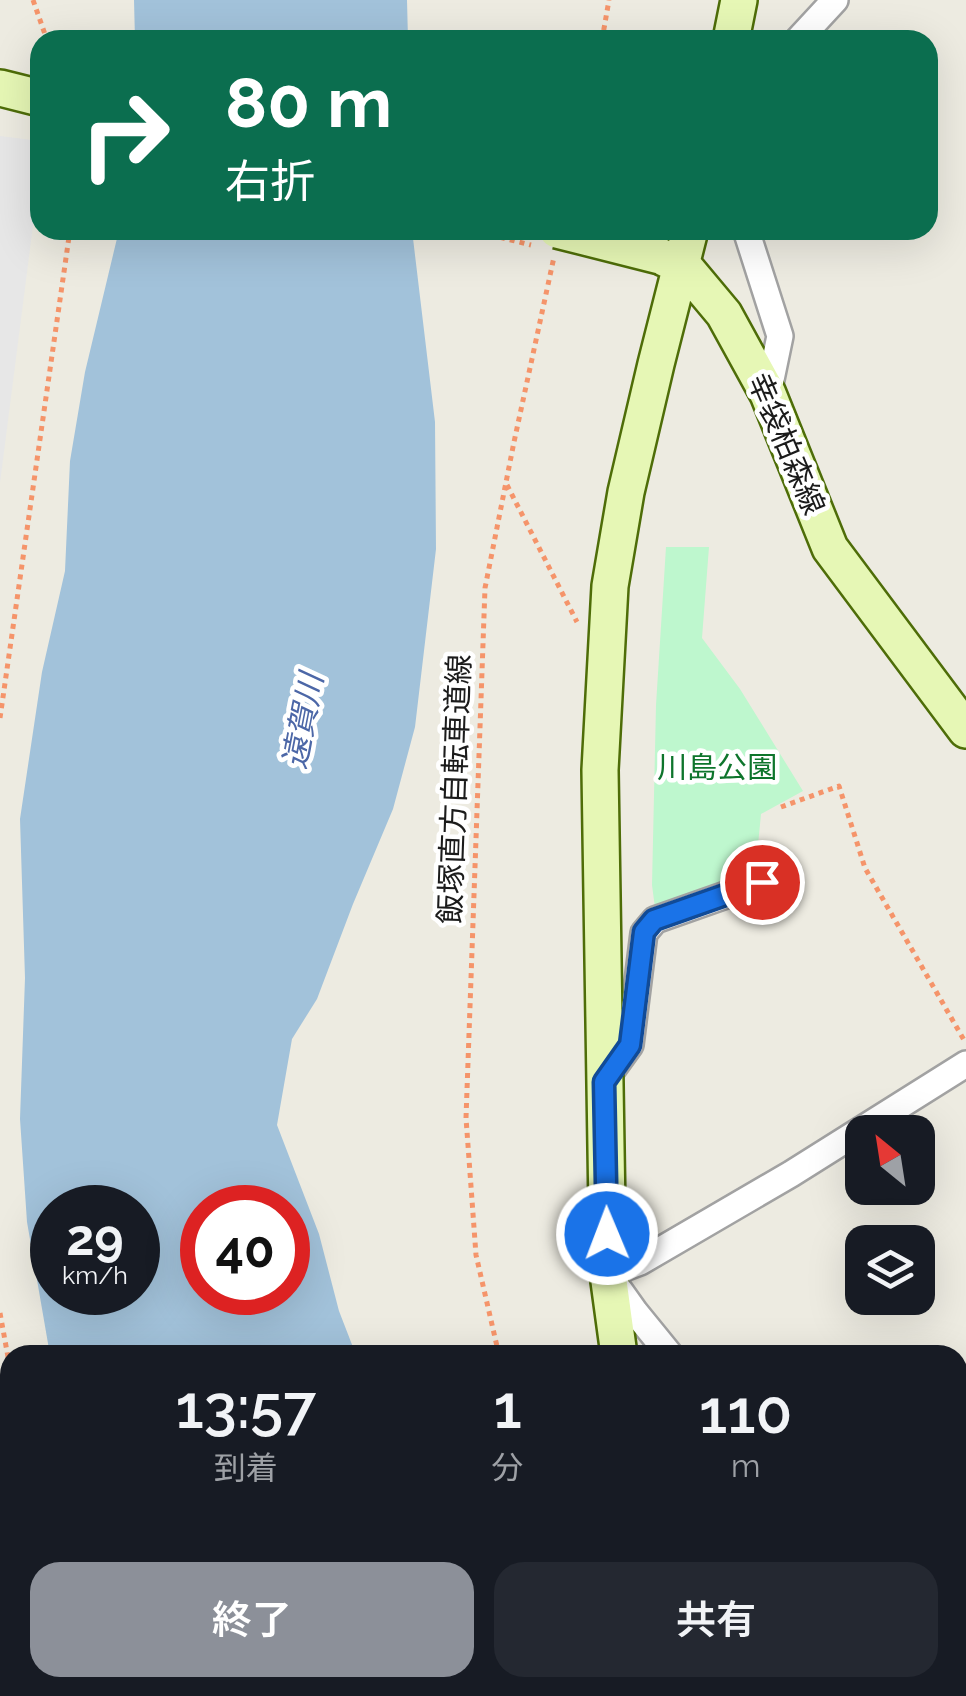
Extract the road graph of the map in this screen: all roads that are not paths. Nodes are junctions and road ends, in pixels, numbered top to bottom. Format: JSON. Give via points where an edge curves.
{"nodes":[{"id":1,"x":738,"y":0,"type":"edge"},
{"id":2,"x":835,"y":0,"type":"edge"},
{"id":3,"x":733,"y":30,"type":"edge"},
{"id":4,"x":807,"y":30,"type":"edge"},
{"id":5,"x":0,"y":88,"type":"edge"},
{"id":6,"x":30,"y":96,"type":"edge"},
{"id":7,"x":561,"y":240,"type":"edge"},
{"id":8,"x":684,"y":240,"type":"edge"},
{"id":9,"x":749,"y":240,"type":"edge"},
{"id":10,"x":671,"y":261,"type":"junction"},
{"id":11,"x":768,"y":394,"type":"junction"},
{"id":12,"x":966,"y":730,"type":"edge"},
{"id":13,"x":762,"y":882,"type":"dead end"},
{"id":14,"x":966,"y":1064,"type":"edge"},
{"id":15,"x":604,"y":1082,"type":"junction"},
{"id":16,"x":608,"y":1274,"type":"junction"},
{"id":17,"x":619,"y":1345,"type":"edge"},
{"id":18,"x":662,"y":1345,"type":"edge"}],
"edges":[{"from":1,"to":3,"type":"street"},
{"from":2,"to":4,"type":"street"},
{"from":5,"to":6,"type":"street"},
{"from":7,"to":10,"type":"street","bridge":true},
{"from":8,"to":10,"type":"street"},
{"from":9,"to":11,"type":"street","via":[[780,336]]},
{"from":10,"to":11,"type":"street","name":"幸袋柏森線","via":[[724,314]]},
{"from":10,"to":15,"type":"street","via":[[610,586],[600,770]]},
{"from":11,"to":12,"type":"street","name":"幸袋柏森線","via":[[830,548]]},
{"from":13,"to":15,"type":"street","via":[[654,920],[644,932],[630,1045]]},
{"from":14,"to":16,"type":"street","via":[[791,1174]]},
{"from":15,"to":16,"type":"street"},
{"from":16,"to":17,"type":"street"},
{"from":16,"to":18,"type":"street"}]}
